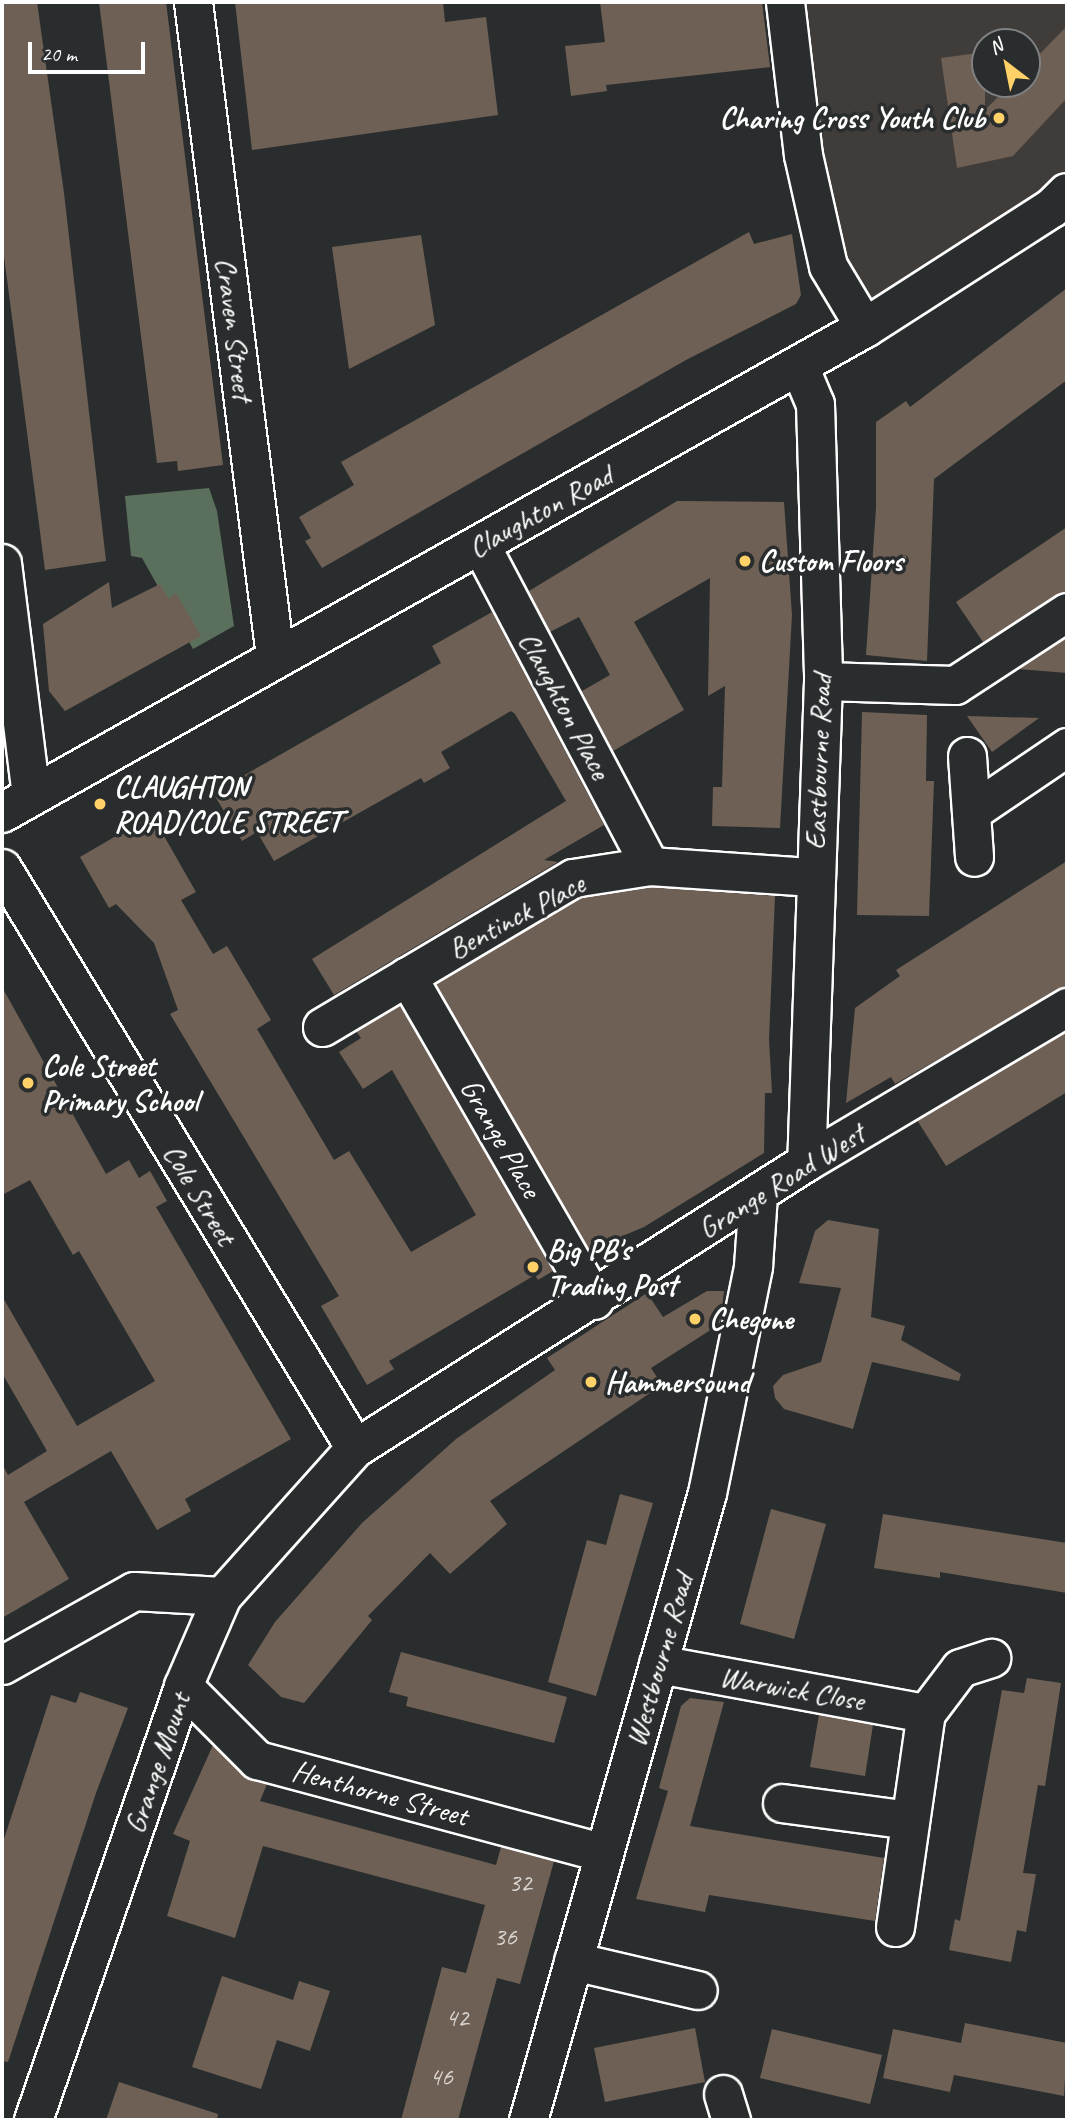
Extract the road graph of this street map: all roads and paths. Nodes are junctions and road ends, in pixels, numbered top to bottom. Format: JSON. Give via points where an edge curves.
{"nodes":[{"id":1,"x":193,"y":2,"type":"edge"},
{"id":2,"x":785,"y":2,"type":"edge"},
{"id":3,"x":1062,"y":210,"type":"edge"},
{"id":4,"x":865,"y":328,"type":"junction"},
{"id":5,"x":799,"y":366,"type":"junction"},
{"id":6,"x":481,"y":544,"type":"junction"},
{"id":7,"x":2,"y":563,"type":"edge"},
{"id":8,"x":1067,"y":612,"type":"edge"},
{"id":9,"x":275,"y":657,"type":"junction"},
{"id":10,"x":823,"y":681,"type":"junction"},
{"id":11,"x":1067,"y":747,"type":"edge"},
{"id":12,"x":967,"y":756,"type":"dead end"},
{"id":13,"x":16,"y":804,"type":"edge"},
{"id":14,"x":971,"y":811,"type":"junction"},
{"id":15,"x":974,"y":857,"type":"dead end"},
{"id":16,"x":650,"y":866,"type":"junction"},
{"id":17,"x":2,"y":868,"type":"edge"},
{"id":18,"x":813,"y":877,"type":"junction"},
{"id":19,"x":407,"y":975,"type":"junction"},
{"id":20,"x":1067,"y":1007,"type":"edge"},
{"id":21,"x":322,"y":1027,"type":"dead end"},
{"id":22,"x":806,"y":1163,"type":"junction"},
{"id":23,"x":758,"y":1194,"type":"junction"},
{"id":24,"x":594,"y":1300,"type":"junction"},
{"id":25,"x":355,"y":1448,"type":"junction"},
{"id":26,"x":222,"y":1596,"type":"junction"},
{"id":27,"x":991,"y":1658,"type":"dead end"},
{"id":28,"x":658,"y":1664,"type":"junction"},
{"id":29,"x":2,"y":1665,"type":"edge"},
{"id":30,"x":183,"y":1686,"type":"junction"},
{"id":31,"x":926,"y":1713,"type":"junction"},
{"id":32,"x":782,"y":1803,"type":"dead end"},
{"id":33,"x":910,"y":1819,"type":"junction"},
{"id":34,"x":604,"y":1853,"type":"junction"},
{"id":35,"x":895,"y":1927,"type":"dead end"},
{"id":36,"x":573,"y":1961,"type":"junction"},
{"id":37,"x":698,"y":1990,"type":"dead end"},
{"id":38,"x":33,"y":2120,"type":"edge"},
{"id":39,"x":528,"y":2120,"type":"edge"}],
"edges":[{"from":1,"to":9,"type":"street","name":"Craven Street"},
{"from":2,"to":4,"type":"street","via":[[803,155],[828,266]]},
{"from":3,"to":4,"type":"street","name":"Claughton Road"},
{"from":4,"to":5,"type":"street","name":"Claughton Road"},
{"from":5,"to":6,"type":"street","name":"Claughton Road"},
{"from":5,"to":10,"type":"street","name":"Eastbourne Road","via":[[815,404]]},
{"from":6,"to":9,"type":"street","name":"Claughton Road"},
{"from":6,"to":16,"type":"street","name":"Claughton Place"},
{"from":7,"to":13,"type":"street"},
{"from":8,"to":10,"type":"street","via":[[955,685]]},
{"from":9,"to":13,"type":"street","name":"Claughton Road"},
{"from":10,"to":18,"type":"street","name":"Eastbourne Road"},
{"from":11,"to":14,"type":"street"},
{"from":12,"to":14,"type":"street"},
{"from":14,"to":15,"type":"street"},
{"from":16,"to":18,"type":"street","name":"Bentinck Place"},
{"from":16,"to":19,"type":"street","name":"Bentinck Place","via":[[573,878]]},
{"from":17,"to":25,"type":"street","name":"Cole Street"},
{"from":18,"to":22,"type":"street","name":"Eastbourne Road"},
{"from":19,"to":21,"type":"street","name":"Bentinck Place"},
{"from":19,"to":24,"type":"street","name":"Grange Place"},
{"from":20,"to":22,"type":"street","name":"Grange Road West"},
{"from":22,"to":23,"type":"street","name":"Grange Road West"},
{"from":23,"to":24,"type":"street","name":"Grange Road West"},
{"from":23,"to":28,"type":"street","name":"Westbourne Road","via":[[753,1266],[710,1480]]},
{"from":24,"to":25,"type":"street","name":"Grange Road West"},
{"from":25,"to":26,"type":"street","name":"Grange Mount"},
{"from":26,"to":29,"type":"street","via":[[134,1591]]},
{"from":26,"to":30,"type":"street","name":"Grange Mount"},
{"from":27,"to":31,"type":"street","via":[[960,1668]]},
{"from":28,"to":31,"type":"street","name":"Warwick Close"},
{"from":28,"to":34,"type":"street","name":"Westbourne Road"},
{"from":30,"to":34,"type":"street","name":"Henthorne Street","via":[[257,1760]]},
{"from":30,"to":38,"type":"street","name":"Grange Mount"},
{"from":31,"to":33,"type":"street"},
{"from":32,"to":33,"type":"street"},
{"from":33,"to":35,"type":"street"},
{"from":34,"to":36,"type":"street","name":"Westbourne Road"},
{"from":36,"to":37,"type":"street"},
{"from":36,"to":39,"type":"street","name":"Westbourne Road"}]}
